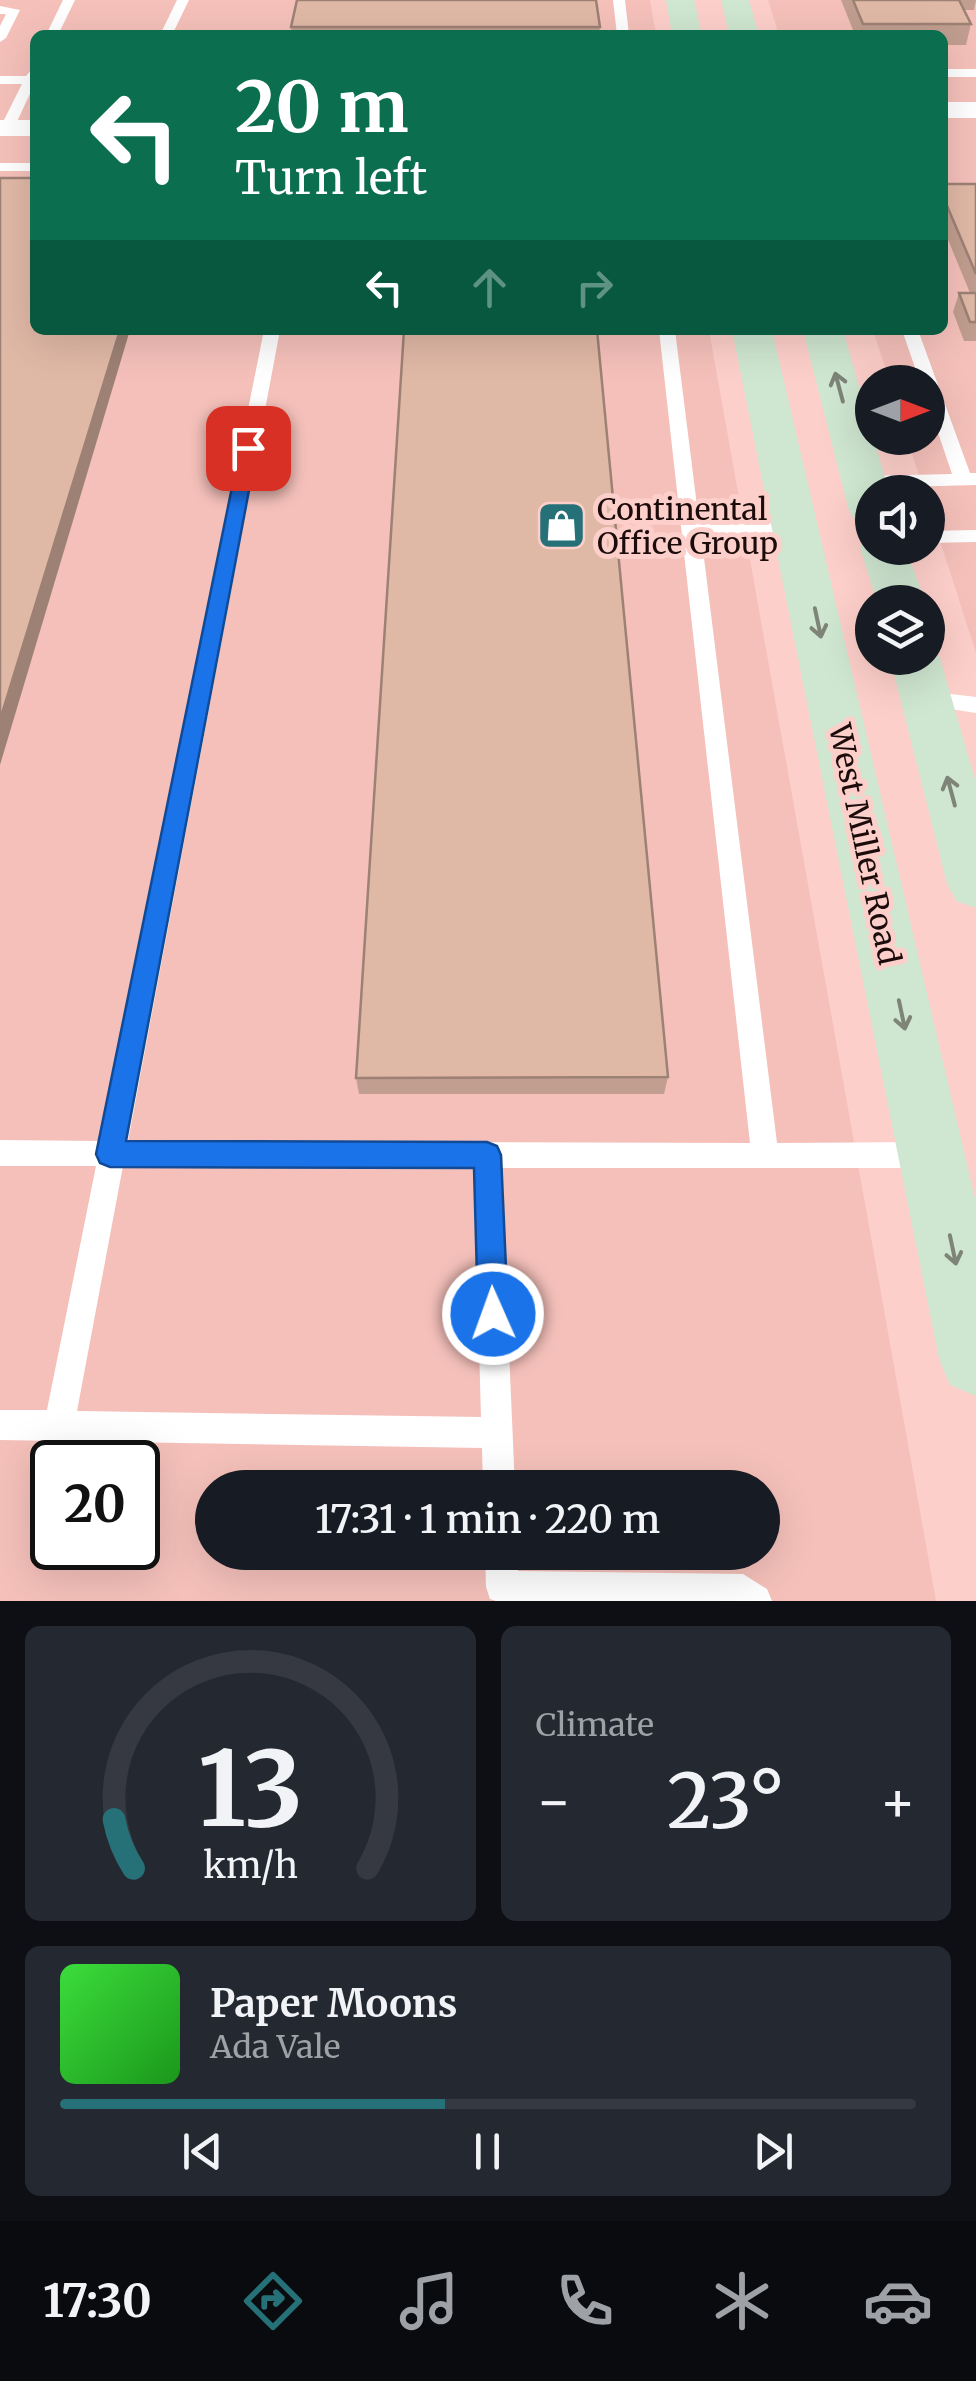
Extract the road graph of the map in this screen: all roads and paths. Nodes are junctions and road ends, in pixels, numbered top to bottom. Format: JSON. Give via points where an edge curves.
{"nodes":[{"id":1,"x":69,"y":0,"type":"edge"},
{"id":2,"x":182,"y":0,"type":"edge"},
{"id":3,"x":619,"y":0,"type":"edge"},
{"id":4,"x":680,"y":0,"type":"edge"},
{"id":5,"x":735,"y":0,"type":"edge"},
{"id":6,"x":0,"y":10,"type":"edge"},
{"id":7,"x":54,"y":30,"type":"edge"},
{"id":8,"x":168,"y":30,"type":"edge"},
{"id":9,"x":622,"y":30,"type":"edge"},
{"id":10,"x":686,"y":30,"type":"edge"},
{"id":11,"x":743,"y":30,"type":"edge"},
{"id":12,"x":0,"y":38,"type":"edge"},
{"id":13,"x":948,"y":73,"type":"edge"},
{"id":14,"x":976,"y":73,"type":"edge"},
{"id":15,"x":30,"y":76,"type":"edge"},
{"id":16,"x":0,"y":80,"type":"edge"},
{"id":17,"x":30,"y":84,"type":"edge"},
{"id":18,"x":948,"y":110,"type":"edge"},
{"id":19,"x":976,"y":110,"type":"edge"},
{"id":20,"x":14,"y":128,"type":"edge"},
{"id":21,"x":0,"y":167,"type":"edge"},
{"id":22,"x":30,"y":167,"type":"edge"},
{"id":23,"x":271,"y":335,"type":"edge"},
{"id":24,"x":668,"y":335,"type":"edge"},
{"id":25,"x":753,"y":335,"type":"edge"},
{"id":26,"x":824,"y":335,"type":"edge"},
{"id":27,"x":912,"y":335,"type":"edge"},
{"id":28,"x":862,"y":475,"type":"edge"},
{"id":29,"x":970,"y":479,"type":"edge"},
{"id":30,"x":945,"y":483,"type":"edge"},
{"id":31,"x":690,"y":528,"type":"junction"},
{"id":32,"x":797,"y":528,"type":"junction"},
{"id":33,"x":855,"y":535,"type":"edge"},
{"id":34,"x":976,"y":536,"type":"edge"},
{"id":35,"x":945,"y":537,"type":"edge"},
{"id":36,"x":939,"y":687,"type":"edge"},
{"id":37,"x":976,"y":884,"type":"edge"},
{"id":38,"x":0,"y":1154,"type":"edge"},
{"id":39,"x":110,"y":1154,"type":"junction"},
{"id":40,"x":487,"y":1155,"type":"junction"},
{"id":41,"x":954,"y":1155,"type":"edge"},
{"id":42,"x":765,"y":1156,"type":"junction"},
{"id":43,"x":976,"y":1359,"type":"edge"},
{"id":44,"x":0,"y":1425,"type":"edge"},
{"id":45,"x":59,"y":1426,"type":"junction"},
{"id":46,"x":497,"y":1433,"type":"junction"},
{"id":47,"x":498,"y":1470,"type":"edge"},
{"id":48,"x":502,"y":1570,"type":"edge"},
{"id":49,"x":755,"y":1601,"type":"edge"}],
"edges":[{"from":1,"to":7,"type":"lane"},
{"from":2,"to":8,"type":"lane"},
{"from":3,"to":9,"type":"lane"},
{"from":4,"to":10,"type":"main road"},
{"from":5,"to":11,"type":"main road"},
{"from":6,"to":12,"type":"lane","via":[[14,10]]},
{"from":13,"to":14,"type":"lane"},
{"from":15,"to":16,"type":"lane"},
{"from":17,"to":20,"type":"lane"},
{"from":18,"to":19,"type":"street"},
{"from":21,"to":22,"type":"lane"},
{"from":23,"to":39,"type":"lane"},
{"from":24,"to":31,"type":"lane"},
{"from":25,"to":32,"type":"main road","name":"West Miller Road"},
{"from":28,"to":26,"type":"main road","one_way":true},
{"from":27,"to":29,"type":"lane"},
{"from":29,"to":30,"type":"lane"},
{"from":31,"to":32,"type":"lane"},
{"from":31,"to":42,"type":"lane"},
{"from":32,"to":33,"type":"main road"},
{"from":32,"to":41,"type":"main road","name":"West Miller Road","one_way":true},
{"from":34,"to":35,"type":"lane"},
{"from":37,"to":36,"type":"main road","one_way":true},
{"from":38,"to":39,"type":"lane"},
{"from":39,"to":40,"type":"lane"},
{"from":39,"to":45,"type":"lane"},
{"from":40,"to":42,"type":"lane"},
{"from":40,"to":46,"type":"lane"},
{"from":41,"to":42,"type":"lane"},
{"from":41,"to":43,"type":"main road","name":"West Miller Road","one_way":true},
{"from":44,"to":45,"type":"lane"},
{"from":45,"to":46,"type":"lane"},
{"from":46,"to":47,"type":"lane"},
{"from":48,"to":49,"type":"lane","via":[[502,1587],[743,1591]]}]}
